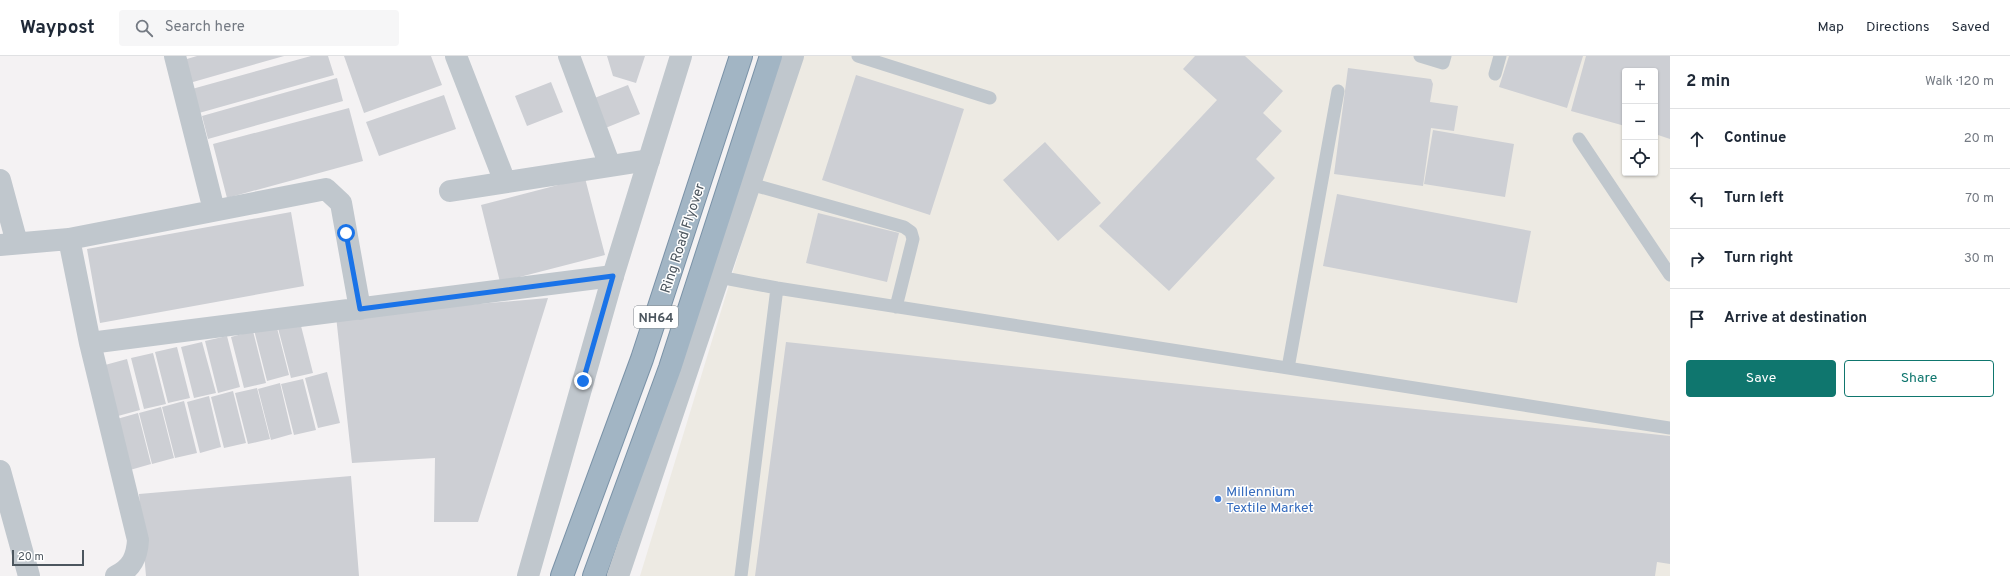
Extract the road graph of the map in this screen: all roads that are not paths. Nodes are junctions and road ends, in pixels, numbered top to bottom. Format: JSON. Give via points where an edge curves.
{"nodes":[{"id":1,"x":175,"y":56,"type":"edge"},
{"id":2,"x":456,"y":56,"type":"edge"},
{"id":3,"x":569,"y":56,"type":"edge"},
{"id":4,"x":681,"y":56,"type":"edge"},
{"id":5,"x":741,"y":56,"type":"edge"},
{"id":6,"x":771,"y":56,"type":"edge"},
{"id":7,"x":793,"y":56,"type":"edge"},
{"id":8,"x":858,"y":56,"type":"edge"},
{"id":9,"x":1420,"y":56,"type":"edge"},
{"id":10,"x":1445,"y":56,"type":"edge"},
{"id":11,"x":1500,"y":56,"type":"edge"},
{"id":12,"x":1495,"y":74,"type":"dead end"},
{"id":13,"x":1338,"y":91,"type":"dead end"},
{"id":14,"x":990,"y":98,"type":"dead end"},
{"id":15,"x":1579,"y":139,"type":"dead end"},
{"id":16,"x":649,"y":160,"type":"junction"},
{"id":17,"x":610,"y":166,"type":"junction"},
{"id":18,"x":0,"y":180,"type":"edge"},
{"id":19,"x":505,"y":182,"type":"junction"},
{"id":20,"x":750,"y":184,"type":"junction"},
{"id":21,"x":450,"y":190,"type":"dead end"},
{"id":22,"x":214,"y":210,"type":"junction"},
{"id":23,"x":69,"y":240,"type":"junction"},
{"id":24,"x":9,"y":244,"type":"edge"},
{"id":25,"x":1670,"y":275,"type":"edge"},
{"id":26,"x":613,"y":276,"type":"junction"},
{"id":27,"x":719,"y":277,"type":"junction"},
{"id":28,"x":777,"y":288,"type":"junction"},
{"id":29,"x":896,"y":307,"type":"junction"},
{"id":30,"x":360,"y":309,"type":"junction"},
{"id":31,"x":90,"y":344,"type":"junction"},
{"id":32,"x":1288,"y":368,"type":"junction"},
{"id":33,"x":1670,"y":428,"type":"edge"},
{"id":34,"x":0,"y":471,"type":"edge"},
{"id":35,"x":29,"y":576,"type":"edge"},
{"id":36,"x":116,"y":576,"type":"edge"},
{"id":37,"x":528,"y":576,"type":"edge"},
{"id":38,"x":562,"y":576,"type":"edge"},
{"id":39,"x":594,"y":576,"type":"edge"},
{"id":40,"x":618,"y":576,"type":"edge"},
{"id":41,"x":741,"y":576,"type":"edge"}],
"edges":[{"from":1,"to":22,"type":"street"},
{"from":2,"to":19,"type":"street"},
{"from":3,"to":17,"type":"street"},
{"from":4,"to":16,"type":"street"},
{"from":5,"to":38,"type":"highway","name":"Ring Road Flyover","number":"NH64","via":[[642,359]]},
{"from":6,"to":39,"type":"highway","name":"Ring Road Flyover","number":"NH64","via":[[670,368]]},
{"from":7,"to":20,"type":"street"},
{"from":8,"to":14,"type":"lane"},
{"from":9,"to":10,"type":"lane","via":[[1443,63]]},
{"from":11,"to":12,"type":"lane"},
{"from":13,"to":32,"type":"lane"},
{"from":15,"to":25,"type":"lane"},
{"from":16,"to":17,"type":"street"},
{"from":16,"to":26,"type":"street"},
{"from":17,"to":19,"type":"street"},
{"from":18,"to":24,"type":"street"},
{"from":19,"to":21,"type":"street"},
{"from":20,"to":27,"type":"street"},
{"from":20,"to":29,"type":"lane","via":[[904,227],[911,232],[914,239]]},
{"from":22,"to":23,"type":"street"},
{"from":22,"to":30,"type":"street","via":[[326,189],[341,203]]},
{"from":23,"to":24,"type":"street"},
{"from":23,"to":31,"type":"street"},
{"from":26,"to":30,"type":"street"},
{"from":26,"to":37,"type":"street"},
{"from":27,"to":28,"type":"lane"},
{"from":27,"to":40,"type":"street"},
{"from":28,"to":29,"type":"lane"},
{"from":28,"to":41,"type":"lane"},
{"from":29,"to":32,"type":"lane"},
{"from":30,"to":31,"type":"street"},
{"from":31,"to":36,"type":"street","via":[[138,540],[137,554],[130,567]]},
{"from":32,"to":33,"type":"lane"},
{"from":34,"to":35,"type":"street"}]}
